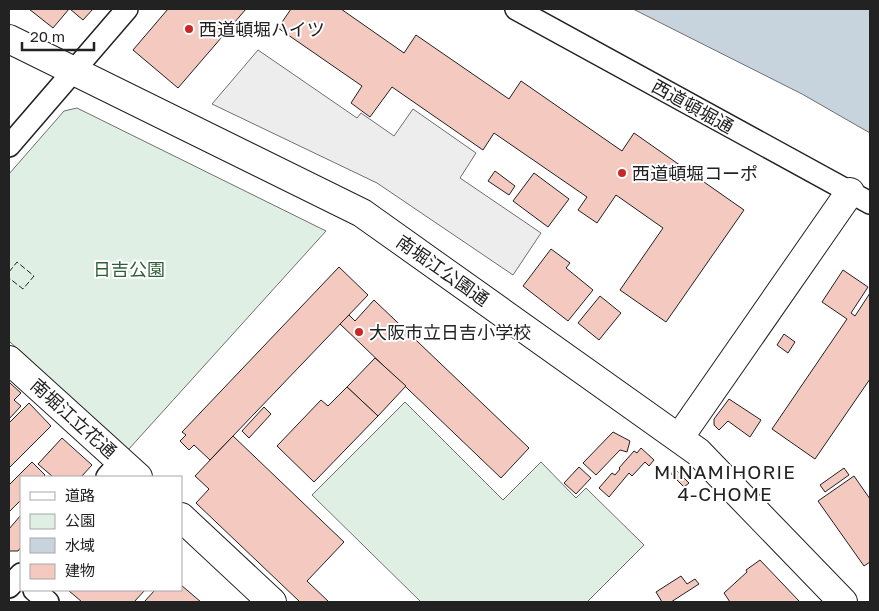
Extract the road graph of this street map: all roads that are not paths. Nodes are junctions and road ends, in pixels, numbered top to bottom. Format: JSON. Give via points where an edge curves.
{"nodes":[{"id":1,"x":127,"y":9,"type":"edge"},
{"id":2,"x":516,"y":9,"type":"edge"},
{"id":3,"x":9,"y":40,"type":"edge"},
{"id":4,"x":74,"y":70,"type":"junction"},
{"id":5,"x":9,"y":146,"type":"edge"},
{"id":6,"x":860,"y":198,"type":"edge"},
{"id":7,"x":9,"y":360,"type":"edge"},
{"id":8,"x":678,"y":438,"type":"junction"},
{"id":9,"x":122,"y":472,"type":"edge"},
{"id":10,"x":182,"y":518,"type":"edge"},
{"id":11,"x":34,"y":591,"type":"edge"},
{"id":12,"x":48,"y":602,"type":"edge"},
{"id":13,"x":272,"y":602,"type":"edge"},
{"id":14,"x":843,"y":602,"type":"edge"}],
"edges":[{"from":1,"to":4,"type":"street"},
{"from":2,"to":6,"type":"street","name":"西道頓堀通"},
{"from":3,"to":4,"type":"street","name":"南堀江公園通"},
{"from":4,"to":5,"type":"street"},
{"from":4,"to":8,"type":"street","name":"南堀江公園通","via":[[362,213]]},
{"from":6,"to":8,"type":"street"},
{"from":7,"to":9,"type":"street","name":"南堀江立花通"},
{"from":8,"to":14,"type":"street","name":"南堀江公園通","via":[[698,452]]},
{"from":10,"to":13,"type":"street"},
{"from":11,"to":12,"type":"street"}]}
